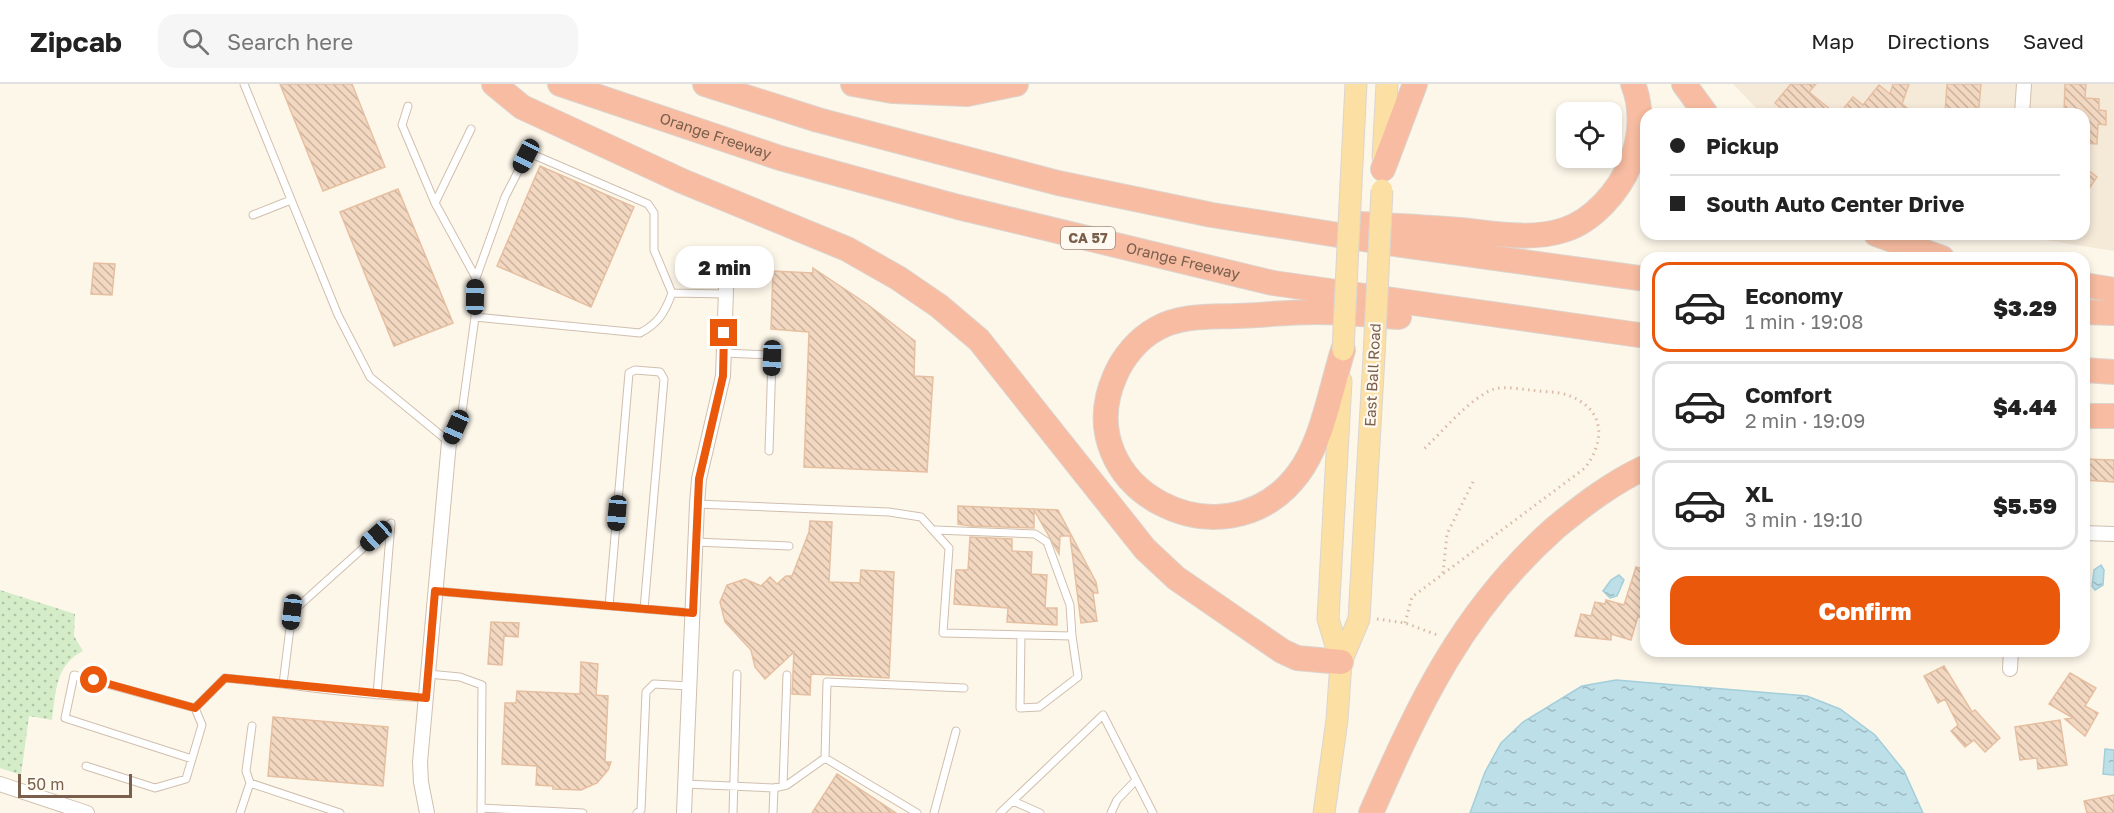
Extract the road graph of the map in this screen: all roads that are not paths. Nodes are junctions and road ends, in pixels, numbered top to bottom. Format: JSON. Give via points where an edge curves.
{"nodes":[{"id":1,"x":244,"y":84,"type":"edge"},
{"id":2,"x":494,"y":84,"type":"edge"},
{"id":3,"x":560,"y":84,"type":"edge"},
{"id":4,"x":705,"y":84,"type":"edge"},
{"id":5,"x":853,"y":84,"type":"edge"},
{"id":6,"x":1016,"y":84,"type":"edge"},
{"id":7,"x":1356,"y":84,"type":"edge"},
{"id":8,"x":1387,"y":84,"type":"edge"},
{"id":9,"x":1415,"y":84,"type":"edge"},
{"id":10,"x":1633,"y":84,"type":"edge"},
{"id":11,"x":1684,"y":84,"type":"edge"},
{"id":12,"x":2024,"y":84,"type":"edge"},
{"id":13,"x":408,"y":106,"type":"dead end"},
{"id":14,"x":1702,"y":108,"type":"edge"},
{"id":15,"x":2022,"y":108,"type":"edge"},
{"id":16,"x":471,"y":129,"type":"dead end"},
{"id":17,"x":1382,"y":179,"type":"junction"},
{"id":18,"x":291,"y":200,"type":"junction"},
{"id":19,"x":435,"y":203,"type":"junction"},
{"id":20,"x":253,"y":215,"type":"dead end"},
{"id":21,"x":1212,"y":215,"type":"junction"},
{"id":22,"x":1892,"y":240,"type":"edge"},
{"id":23,"x":1926,"y":252,"type":"edge"},
{"id":24,"x":727,"y":262,"type":"dead end"},
{"id":25,"x":476,"y":278,"type":"junction"},
{"id":26,"x":1640,"y":278,"type":"edge"},
{"id":27,"x":2090,"y":286,"type":"edge"},
{"id":28,"x":2114,"y":290,"type":"edge"},
{"id":29,"x":672,"y":292,"type":"junction"},
{"id":30,"x":726,"y":294,"type":"junction"},
{"id":31,"x":2090,"y":312,"type":"edge"},
{"id":32,"x":2114,"y":313,"type":"edge"},
{"id":33,"x":475,"y":316,"type":"junction"},
{"id":34,"x":1637,"y":336,"type":"edge"},
{"id":35,"x":1343,"y":350,"type":"junction"},
{"id":36,"x":724,"y":353,"type":"junction"},
{"id":37,"x":2090,"y":370,"type":"edge"},
{"id":38,"x":2114,"y":372,"type":"edge"},
{"id":39,"x":2090,"y":416,"type":"edge"},
{"id":40,"x":2114,"y":416,"type":"edge"},
{"id":41,"x":449,"y":442,"type":"junction"},
{"id":42,"x":769,"y":451,"type":"dead end"},
{"id":43,"x":1640,"y":469,"type":"edge"},
{"id":44,"x":697,"y":504,"type":"junction"},
{"id":45,"x":935,"y":530,"type":"junction"},
{"id":46,"x":2090,"y":533,"type":"edge"},
{"id":47,"x":2114,"y":534,"type":"edge"},
{"id":48,"x":696,"y":542,"type":"junction"},
{"id":49,"x":789,"y":546,"type":"dead end"},
{"id":50,"x":435,"y":591,"type":"junction"},
{"id":51,"x":609,"y":606,"type":"junction"},
{"id":52,"x":644,"y":609,"type":"junction"},
{"id":53,"x":693,"y":613,"type":"junction"},
{"id":54,"x":1021,"y":635,"type":"junction"},
{"id":55,"x":1072,"y":636,"type":"junction"},
{"id":56,"x":2011,"y":657,"type":"edge"},
{"id":57,"x":1341,"y":662,"type":"junction"},
{"id":58,"x":2010,"y":669,"type":"dead end"},
{"id":59,"x":428,"y":674,"type":"junction"},
{"id":60,"x":737,"y":674,"type":"dead end"},
{"id":61,"x":787,"y":675,"type":"dead end"},
{"id":62,"x":283,"y":684,"type":"junction"},
{"id":63,"x":689,"y":686,"type":"junction"},
{"id":64,"x":964,"y":688,"type":"dead end"},
{"id":65,"x":378,"y":695,"type":"junction"},
{"id":66,"x":426,"y":698,"type":"junction"},
{"id":67,"x":195,"y":708,"type":"junction"},
{"id":68,"x":252,"y":726,"type":"dead end"},
{"id":69,"x":956,"y":731,"type":"dead end"},
{"id":70,"x":825,"y":758,"type":"junction"},
{"id":71,"x":192,"y":759,"type":"junction"},
{"id":72,"x":86,"y":766,"type":"dead end"},
{"id":73,"x":1136,"y":780,"type":"junction"},
{"id":74,"x":250,"y":783,"type":"junction"},
{"id":75,"x":0,"y":784,"type":"edge"},
{"id":76,"x":685,"y":784,"type":"junction"},
{"id":77,"x":735,"y":784,"type":"junction"},
{"id":78,"x":783,"y":785,"type":"junction"},
{"id":79,"x":774,"y":788,"type":"junction"},
{"id":80,"x":1013,"y":801,"type":"junction"},
{"id":81,"x":481,"y":810,"type":"edge"},
{"id":82,"x":87,"y":813,"type":"edge"},
{"id":83,"x":240,"y":813,"type":"edge"},
{"id":84,"x":340,"y":813,"type":"edge"},
{"id":85,"x":427,"y":813,"type":"edge"},
{"id":86,"x":570,"y":813,"type":"edge"},
{"id":87,"x":583,"y":813,"type":"edge"},
{"id":88,"x":637,"y":813,"type":"edge"},
{"id":89,"x":684,"y":813,"type":"edge"},
{"id":90,"x":733,"y":813,"type":"edge"},
{"id":91,"x":772,"y":813,"type":"edge"},
{"id":92,"x":917,"y":813,"type":"edge"},
{"id":93,"x":934,"y":813,"type":"edge"},
{"id":94,"x":1000,"y":813,"type":"edge"},
{"id":95,"x":1040,"y":813,"type":"edge"},
{"id":96,"x":1112,"y":813,"type":"edge"},
{"id":97,"x":1153,"y":813,"type":"edge"},
{"id":98,"x":1324,"y":813,"type":"edge"},
{"id":99,"x":1371,"y":813,"type":"edge"}],
"edges":[{"from":1,"to":18,"type":"lane"},
{"from":2,"to":57,"type":"highway","via":[[522,107],[682,181],[848,249],[923,294],[979,340],[1145,549],[1176,578],[1282,651],[1297,658]]},
{"from":3,"to":34,"type":"highway","name":"Orange Freeway","number":"CA 57","via":[[791,161],[958,207],[1273,283]]},
{"from":4,"to":21,"type":"highway","via":[[818,120],[1058,183]]},
{"from":5,"to":6,"type":"highway","via":[[892,91],[967,94]]},
{"from":7,"to":35,"type":"main road","name":"East Ball Road","bridge":true},
{"from":8,"to":17,"type":"main road","name":"East Ball Road"},
{"from":9,"to":17,"type":"highway"},
{"from":10,"to":21,"type":"highway","via":[[1639,133],[1624,179],[1585,219],[1565,230],[1533,236]]},
{"from":11,"to":14,"type":"highway"},
{"from":12,"to":15,"type":"street"},
{"from":13,"to":19,"type":"lane","via":[[402,125]]},
{"from":16,"to":19,"type":"lane"},
{"from":17,"to":57,"type":"main road","name":"East Ball Road","bridge":true,"via":[[1359,619]]},
{"from":18,"to":20,"type":"lane"},
{"from":18,"to":41,"type":"lane","via":[[338,315],[370,376]]},
{"from":19,"to":25,"type":"lane"},
{"from":21,"to":26,"type":"highway"},
{"from":22,"to":23,"type":"highway"},
{"from":24,"to":30,"type":"street"},
{"from":25,"to":29,"type":"lane","via":[[505,197],[526,156],[534,155],[648,204],[654,213],[654,250]]},
{"from":25,"to":33,"type":"lane"},
{"from":27,"to":28,"type":"highway"},
{"from":29,"to":30,"type":"lane"},
{"from":29,"to":33,"type":"lane","via":[[665,314],[653,327],[640,333]]},
{"from":30,"to":36,"type":"street"},
{"from":31,"to":32,"type":"highway"},
{"from":33,"to":41,"type":"lane","via":[[462,412]]},
{"from":34,"to":35,"type":"highway","via":[[1318,312],[1173,321],[1142,339],[1129,352],[1112,383],[1106,419],[1117,458],[1141,492],[1159,505],[1187,515],[1217,517],[1254,509],[1286,488],[1310,456]]},
{"from":35,"to":57,"type":"main road","name":"East Ball Road","via":[[1328,619]]},
{"from":36,"to":42,"type":"lane","via":[[772,358]]},
{"from":36,"to":44,"type":"street","via":[[723,376],[699,479]]},
{"from":37,"to":38,"type":"highway"},
{"from":39,"to":40,"type":"highway"},
{"from":41,"to":50,"type":"street"},
{"from":43,"to":99,"type":"highway","via":[[1624,476],[1572,514],[1524,556],[1483,603],[1428,688]]},
{"from":44,"to":45,"type":"lane","via":[[889,512],[921,517]]},
{"from":44,"to":48,"type":"street"},
{"from":45,"to":54,"type":"lane","via":[[949,548],[943,633]]},
{"from":45,"to":55,"type":"lane","via":[[1035,534],[1047,542],[1070,605]]},
{"from":46,"to":47,"type":"street"},
{"from":48,"to":49,"type":"lane"},
{"from":48,"to":53,"type":"street"},
{"from":50,"to":51,"type":"lane"},
{"from":50,"to":59,"type":"street"},
{"from":51,"to":52,"type":"lane"},
{"from":51,"to":52,"type":"lane","via":[[629,373],[660,372],[664,379]]},
{"from":52,"to":53,"type":"lane"},
{"from":53,"to":63,"type":"street"},
{"from":54,"to":55,"type":"lane"},
{"from":54,"to":55,"type":"lane","via":[[1020,708],[1039,707],[1078,677]]},
{"from":56,"to":58,"type":"street"},
{"from":57,"to":98,"type":"main road","name":"East Ball Road"},
{"from":59,"to":66,"type":"street"},
{"from":59,"to":81,"type":"lane","via":[[460,677],[482,685]]},
{"from":60,"to":77,"type":"lane"},
{"from":61,"to":78,"type":"lane"},
{"from":62,"to":65,"type":"lane"},
{"from":62,"to":65,"type":"lane","via":[[292,612],[391,523]]},
{"from":62,"to":67,"type":"lane","via":[[225,678]]},
{"from":63,"to":76,"type":"street"},
{"from":63,"to":88,"type":"lane","via":[[654,684],[646,692],[641,810]]},
{"from":64,"to":70,"type":"lane","via":[[827,682]]},
{"from":65,"to":66,"type":"lane"},
{"from":66,"to":85,"type":"street","via":[[420,762]]},
{"from":67,"to":71,"type":"lane","via":[[201,726]]},
{"from":67,"to":71,"type":"lane","via":[[74,675],[65,718]]},
{"from":68,"to":74,"type":"lane","via":[[246,771]]},
{"from":69,"to":93,"type":"lane"},
{"from":70,"to":78,"type":"lane"},
{"from":70,"to":92,"type":"lane"},
{"from":71,"to":72,"type":"lane","via":[[186,779],[155,788]]},
{"from":73,"to":80,"type":"lane","via":[[1103,715]]},
{"from":73,"to":96,"type":"lane","via":[[1117,800]]},
{"from":73,"to":97,"type":"lane"},
{"from":74,"to":83,"type":"lane"},
{"from":74,"to":84,"type":"lane"},
{"from":75,"to":82,"type":"street"},
{"from":76,"to":77,"type":"lane"},
{"from":76,"to":89,"type":"street"},
{"from":77,"to":79,"type":"lane"},
{"from":77,"to":90,"type":"lane"},
{"from":78,"to":79,"type":"lane"},
{"from":79,"to":91,"type":"lane"},
{"from":80,"to":94,"type":"lane"},
{"from":80,"to":95,"type":"lane"},
{"from":81,"to":86,"type":"lane"},
{"from":86,"to":87,"type":"lane"}]}
